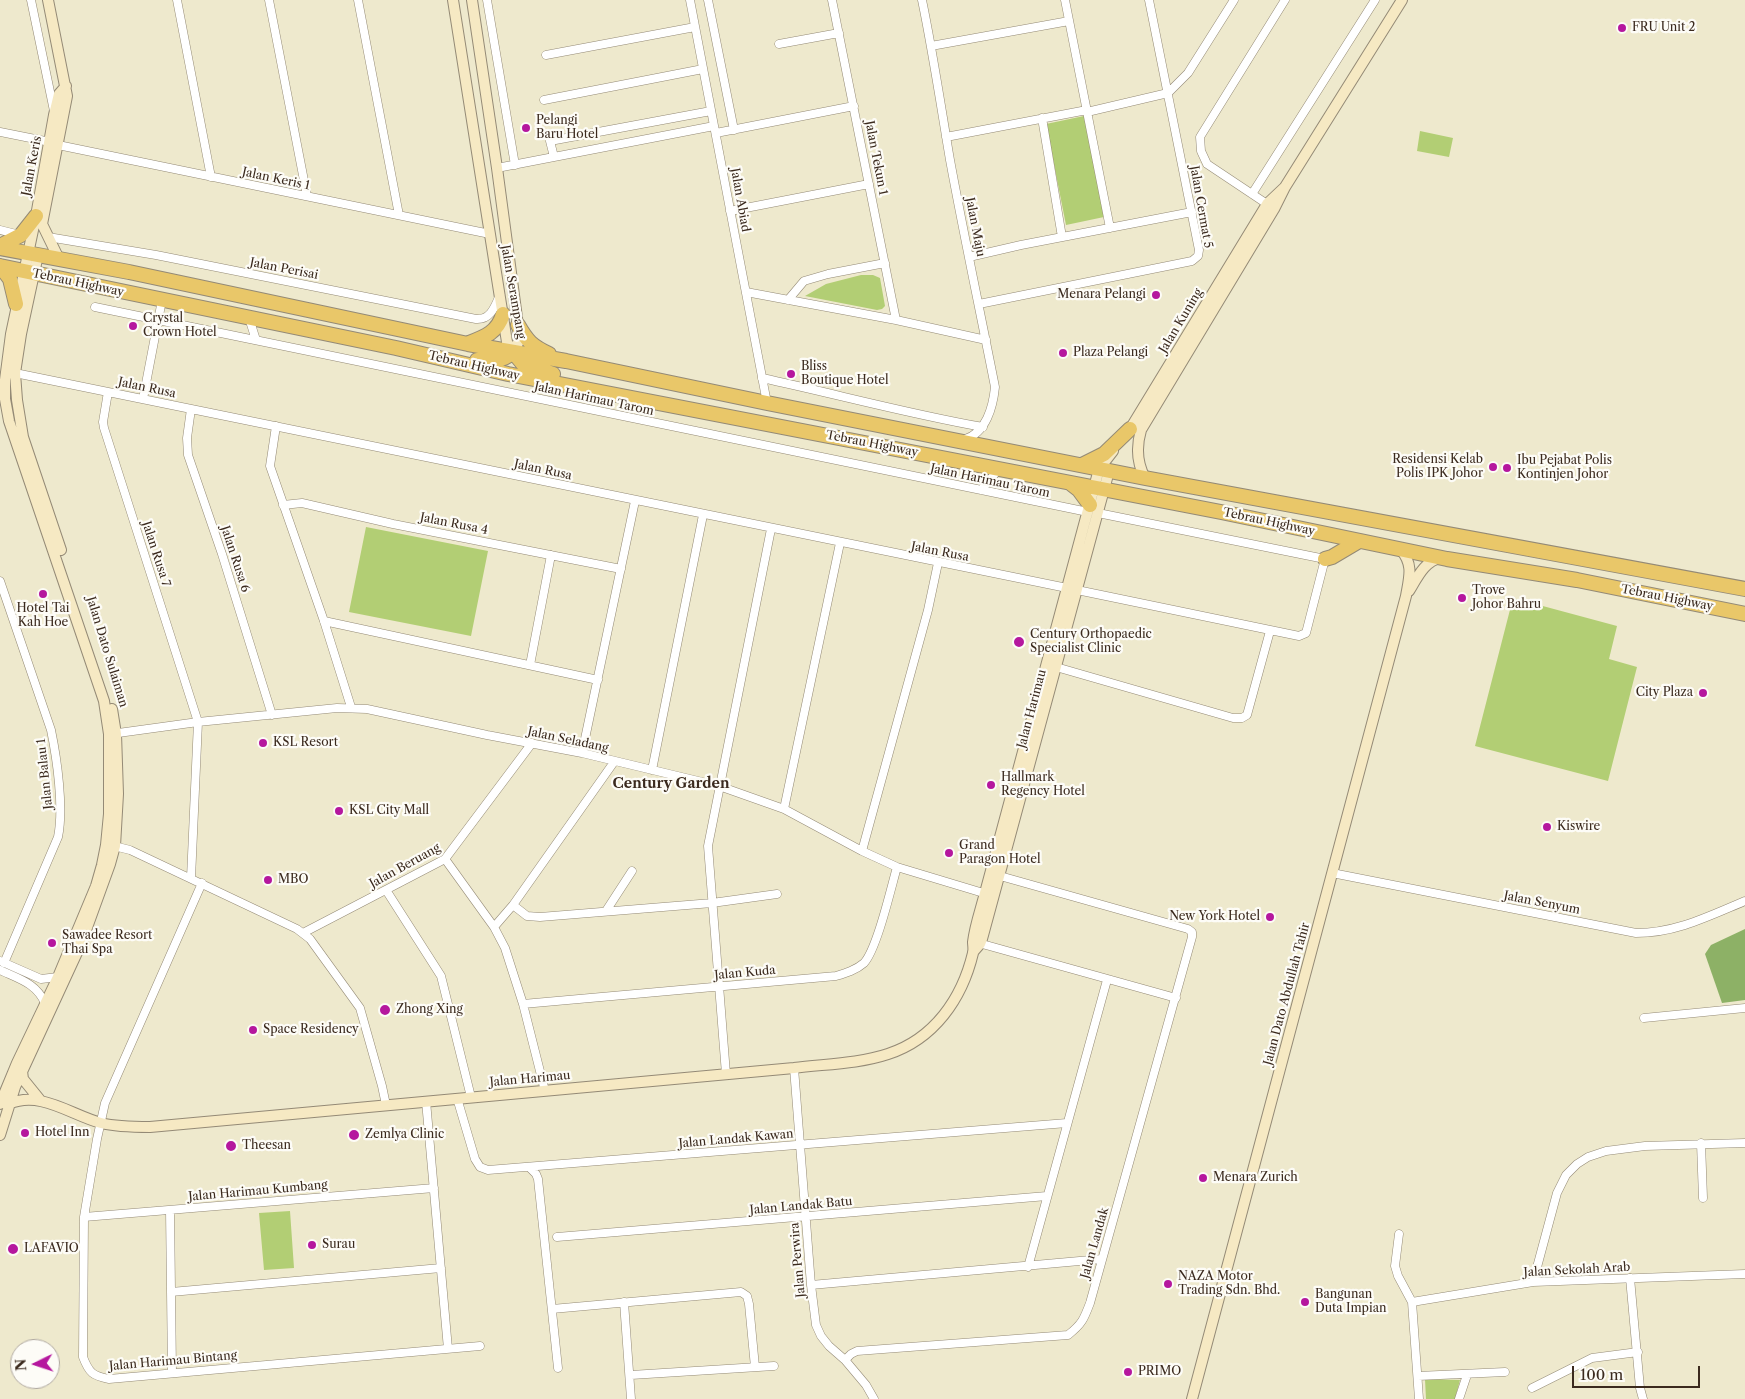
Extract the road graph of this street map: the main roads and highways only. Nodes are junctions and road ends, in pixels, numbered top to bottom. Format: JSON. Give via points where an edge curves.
{"nodes":[{"id":1,"x":36,"y":216,"type":"road end"},
{"id":2,"x":0,"y":247,"type":"edge"},
{"id":3,"x":0,"y":266,"type":"edge"},
{"id":4,"x":16,"y":304,"type":"road end"},
{"id":5,"x":503,"y":314,"type":"road end"},
{"id":6,"x":518,"y":325,"type":"road end"},
{"id":7,"x":468,"y":344,"type":"junction"},
{"id":8,"x":396,"y":348,"type":"junction"},
{"id":9,"x":513,"y":352,"type":"junction"},
{"id":10,"x":566,"y":361,"type":"junction"},
{"id":11,"x":616,"y":394,"type":"junction"},
{"id":12,"x":1130,"y":429,"type":"road end"},
{"id":13,"x":1082,"y":465,"type":"junction"},
{"id":14,"x":1070,"y":482,"type":"junction"},
{"id":15,"x":1092,"y":510,"type":"road end"},
{"id":16,"x":1359,"y":541,"type":"junction"},
{"id":17,"x":1325,"y":559,"type":"road end"},
{"id":18,"x":1745,"y":589,"type":"edge"},
{"id":19,"x":1745,"y":614,"type":"edge"}],
"edges":[{"from":1,"to":2,"type":"highway","via":[[20,235]]},
{"from":2,"to":7,"type":"highway","name":"Tebrau Highway"},
{"from":3,"to":4,"type":"highway","via":[[10,279]]},
{"from":3,"to":8,"type":"highway","name":"Tebrau Highway"},
{"from":5,"to":7,"type":"highway","via":[[492,333]]},
{"from":6,"to":10,"type":"highway","via":[[532,346]]},
{"from":7,"to":9,"type":"highway","name":"Tebrau Highway"},
{"from":8,"to":9,"type":"highway","via":[[491,361],[506,358]]},
{"from":8,"to":11,"type":"highway","name":"Tebrau Highway","via":[[508,374]]},
{"from":9,"to":10,"type":"highway","name":"Tebrau Highway"},
{"from":9,"to":11,"type":"highway","via":[[530,367]]},
{"from":10,"to":13,"type":"highway","name":"Tebrau Highway"},
{"from":11,"to":14,"type":"highway","name":"Tebrau Highway"},
{"from":12,"to":13,"type":"highway","via":[[1104,454]]},
{"from":13,"to":18,"type":"highway","name":"Tebrau Highway"},
{"from":14,"to":15,"type":"highway"},
{"from":14,"to":16,"type":"highway","name":"Tebrau Highway"},
{"from":16,"to":17,"type":"highway"},
{"from":16,"to":19,"type":"highway","name":"Tebrau Highway"}]}
